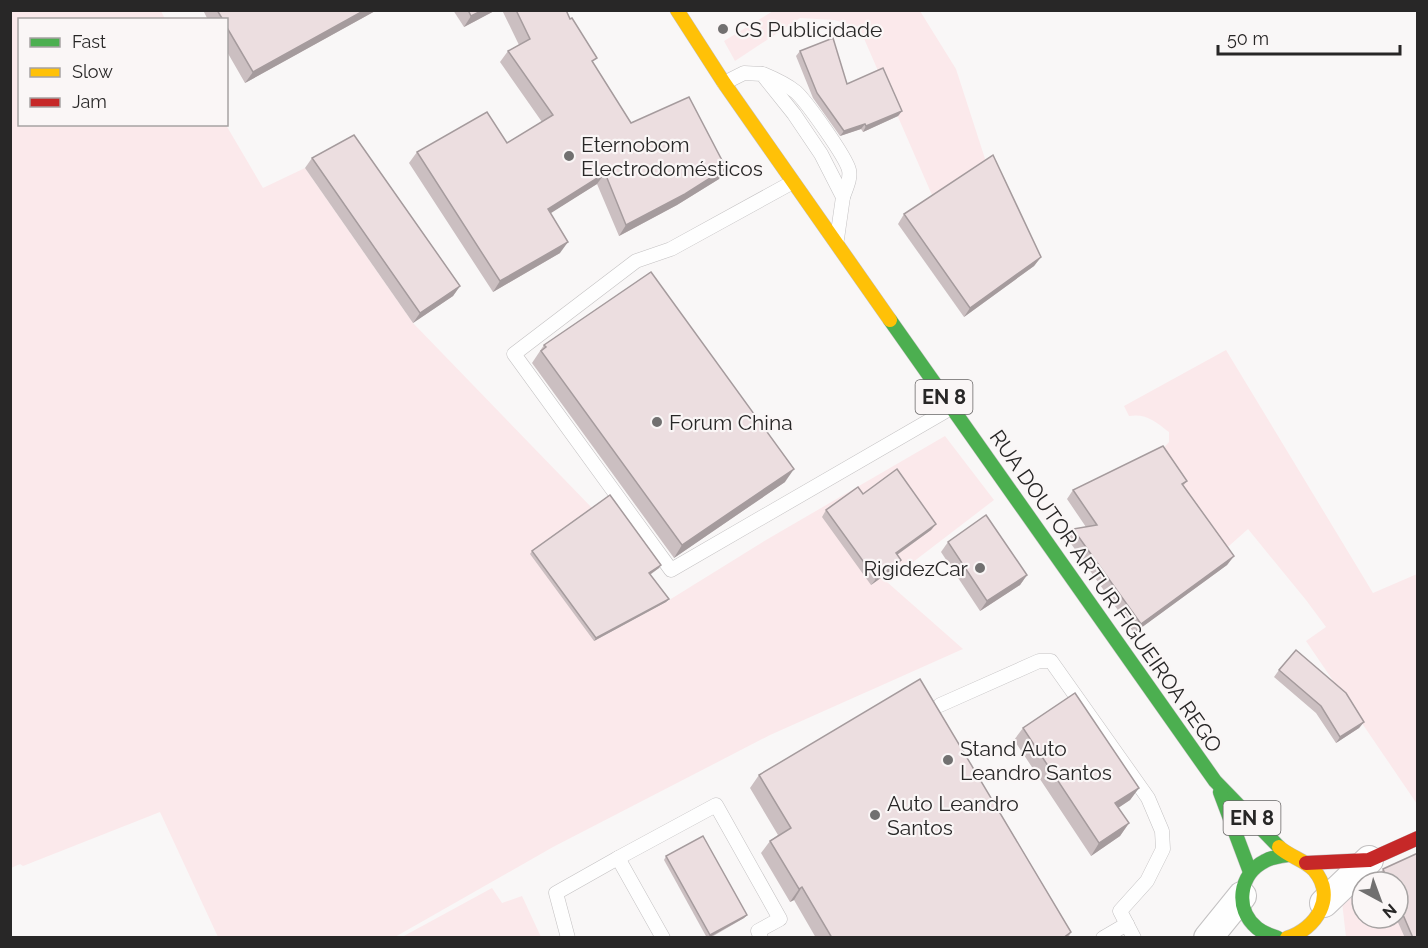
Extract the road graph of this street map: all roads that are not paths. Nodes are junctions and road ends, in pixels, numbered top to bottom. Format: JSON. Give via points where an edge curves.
{"nodes":[{"id":1,"x":677,"y":10,"type":"edge"},
{"id":2,"x":723,"y":83,"type":"junction"},
{"id":3,"x":793,"y":182,"type":"junction"},
{"id":4,"x":836,"y":244,"type":"junction"},
{"id":5,"x":951,"y":408,"type":"junction"},
{"id":6,"x":940,"y":705,"type":"dead end"},
{"id":7,"x":1215,"y":781,"type":"junction"},
{"id":8,"x":1418,"y":838,"type":"edge"},
{"id":9,"x":1288,"y":855,"type":"junction"},
{"id":10,"x":618,"y":858,"type":"junction"},
{"id":11,"x":1369,"y":860,"type":"junction"},
{"id":12,"x":1306,"y":863,"type":"junction"},
{"id":13,"x":1246,"y":884,"type":"junction"},
{"id":14,"x":1324,"y":911,"type":"junction"},
{"id":15,"x":1127,"y":924,"type":"junction"},
{"id":16,"x":1274,"y":937,"type":"edge"},
{"id":17,"x":568,"y":938,"type":"edge"},
{"id":18,"x":663,"y":938,"type":"edge"},
{"id":19,"x":761,"y":938,"type":"edge"},
{"id":20,"x":1103,"y":938,"type":"edge"},
{"id":21,"x":1134,"y":938,"type":"edge"},
{"id":22,"x":1208,"y":938,"type":"edge"}],
"edges":[{"from":1,"to":2,"type":"main road","name":"RUA DOUTOR ARTUR FIGUEIROA REGO","number":"EN 8"},
{"from":2,"to":3,"type":"main road","name":"RUA DOUTOR ARTUR FIGUEIROA REGO","number":"EN 8"},
{"from":2,"to":4,"type":"lane","via":[[744,73],[762,74],[794,114],[843,197]]},
{"from":3,"to":4,"type":"main road","name":"RUA DOUTOR ARTUR FIGUEIROA REGO","number":"EN 8"},
{"from":3,"to":5,"type":"lane","via":[[671,249],[636,261],[514,354],[671,570]]},
{"from":4,"to":5,"type":"main road","name":"RUA DOUTOR ARTUR FIGUEIROA REGO","number":"EN 8"},
{"from":5,"to":7,"type":"main road","name":"RUA DOUTOR ARTUR FIGUEIROA REGO","number":"EN 8"},
{"from":6,"to":15,"type":"lane","via":[[1039,661],[1052,661],[1148,798],[1162,831],[1163,849],[1147,881],[1120,911]]},
{"from":7,"to":9,"type":"main road","name":"RUA DOUTOR ARTUR FIGUEIROA REGO","number":"EN 8"},
{"from":7,"to":13,"type":"main road","name":"RUA DOUTOR ARTUR FIGUEIROA REGO","number":"EN 8"},
{"from":8,"to":11,"type":"main road"},
{"from":9,"to":12,"type":"main road","name":"RUA DOUTOR ARTUR FIGUEIROA REGO","number":"EN 8"},
{"from":9,"to":13,"type":"main road","number":"EN 8","via":[[1259,864]]},
{"from":10,"to":17,"type":"lane","via":[[556,893]]},
{"from":10,"to":18,"type":"lane"},
{"from":10,"to":19,"type":"lane","via":[[716,805],[780,919],[758,931]]},
{"from":11,"to":12,"type":"main road"},
{"from":11,"to":14,"type":"street"},
{"from":12,"to":14,"type":"main road","via":[[1321,881]]},
{"from":13,"to":16,"type":"main road","name":"RUA DOUTOR ARTUR FIGUEIROA REGO","number":"EN 8","via":[[1244,909],[1249,921]]},
{"from":13,"to":22,"type":"street"},
{"from":14,"to":16,"type":"main road","name":"RUA DOUTOR ARTUR FIGUEIROA REGO","number":"EN 8","via":[[1307,930],[1295,936]]},
{"from":15,"to":20,"type":"lane"},
{"from":15,"to":21,"type":"lane"}]}
